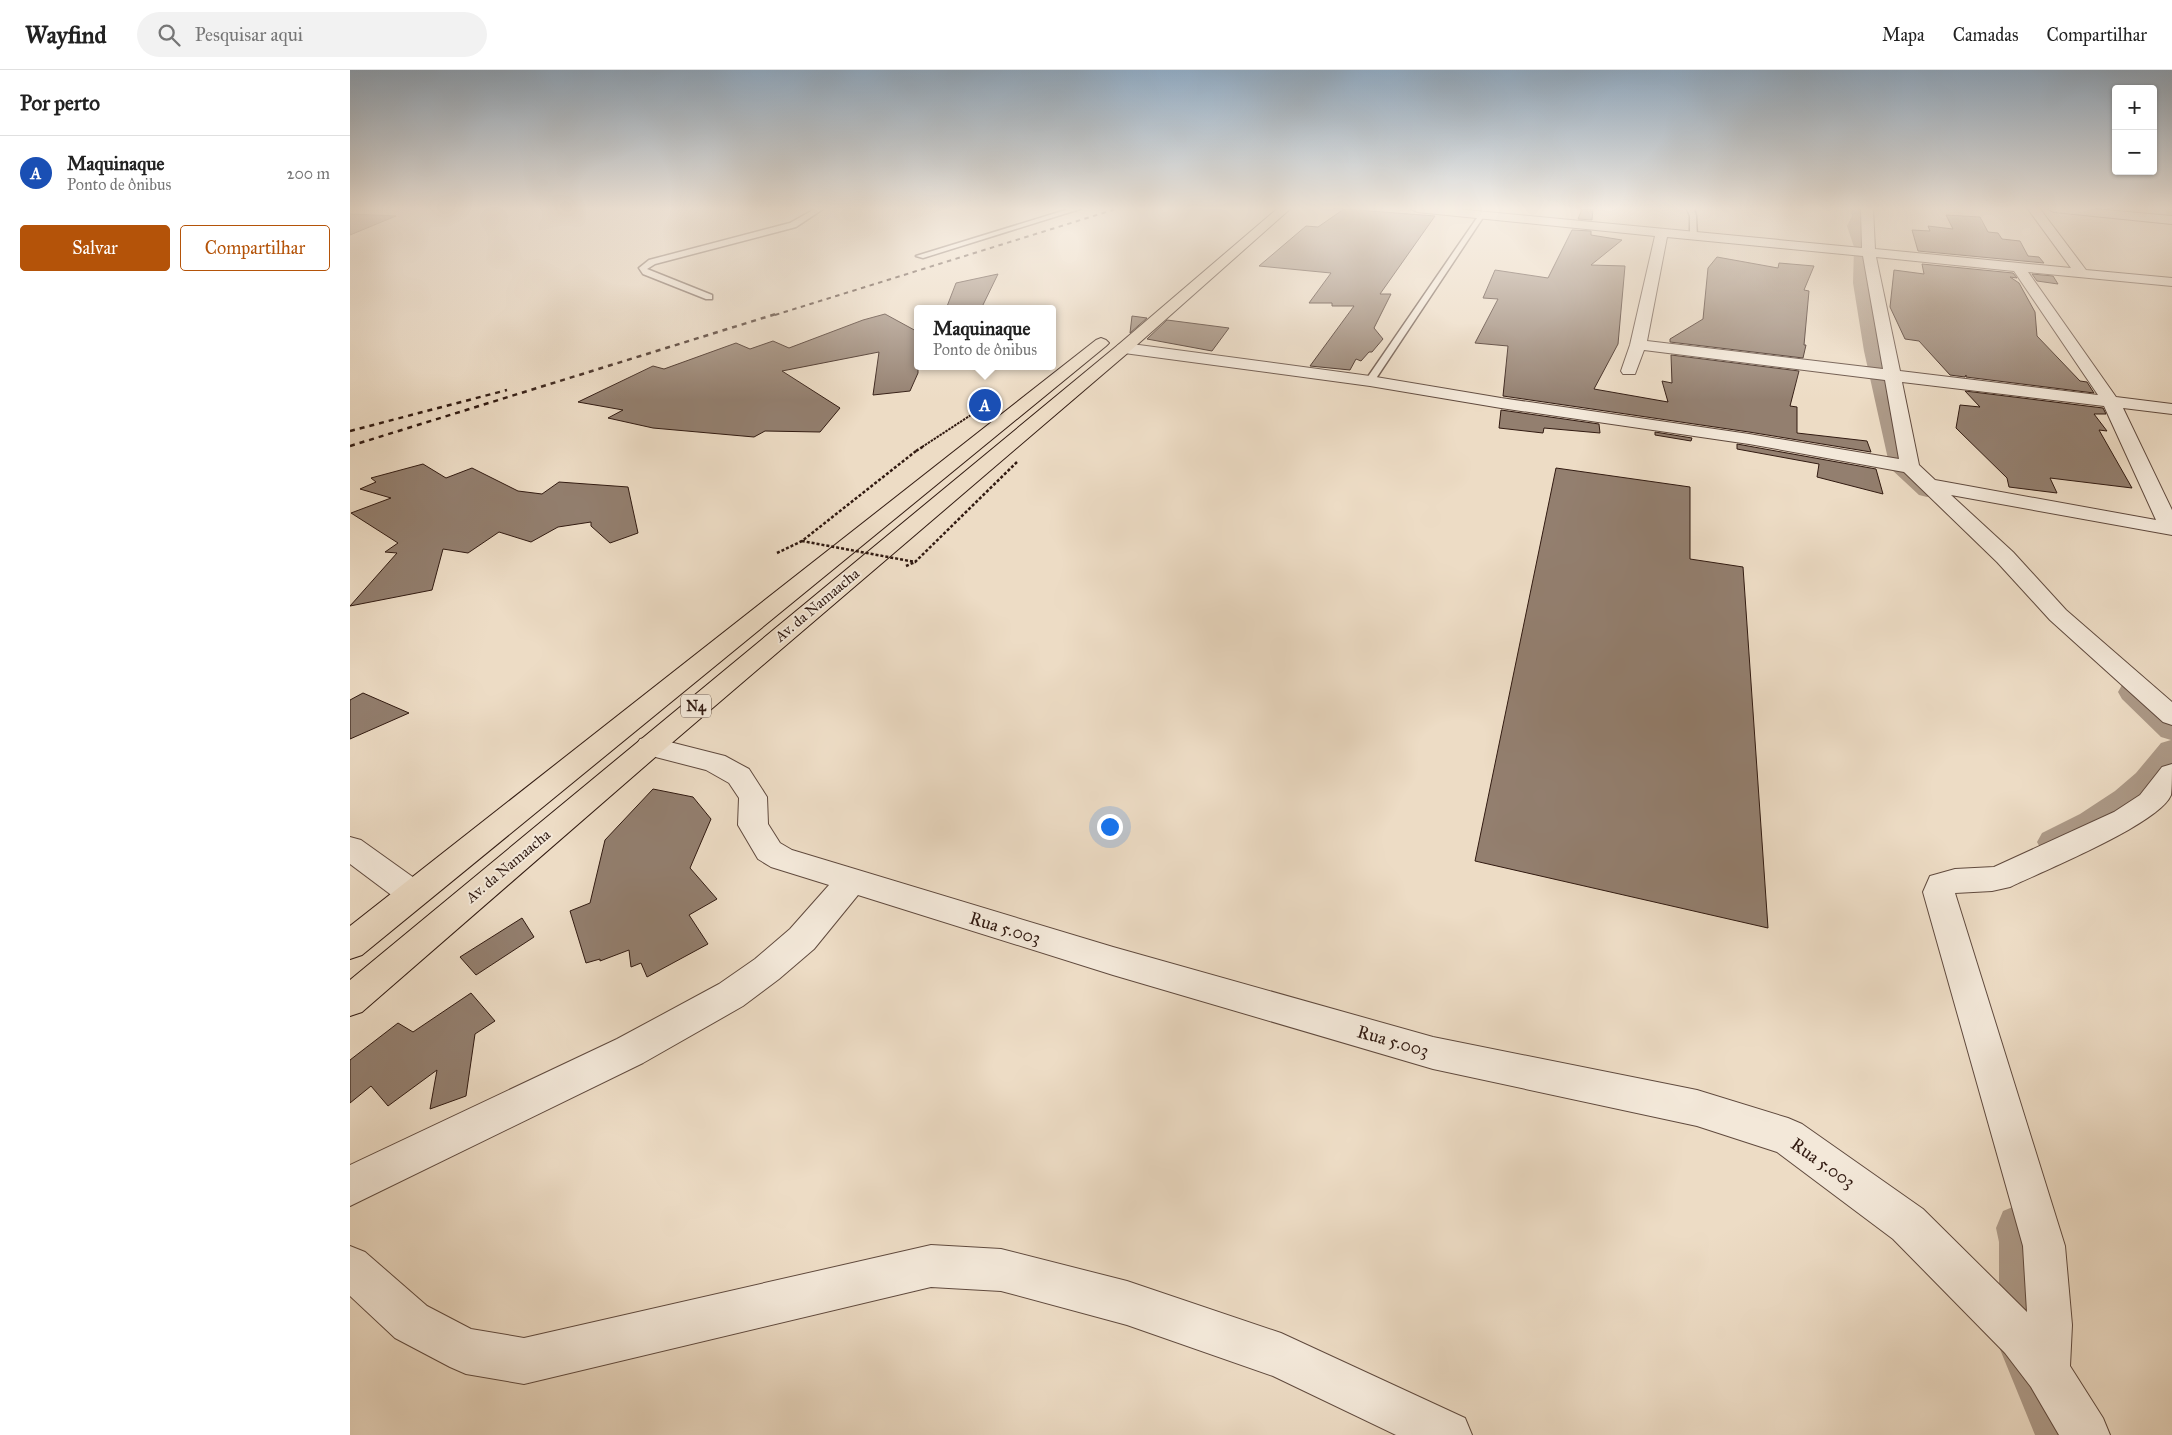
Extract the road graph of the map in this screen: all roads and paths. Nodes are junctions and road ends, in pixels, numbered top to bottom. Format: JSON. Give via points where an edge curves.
{"nodes":[{"id":1,"x":648,"y":273,"type":"edge"},
{"id":2,"x":1204,"y":273,"type":"edge"},
{"id":3,"x":1444,"y":273,"type":"edge"},
{"id":4,"x":1653,"y":273,"type":"edge"},
{"id":5,"x":1872,"y":273,"type":"edge"},
{"id":6,"x":2022,"y":273,"type":"edge"},
{"id":7,"x":2086,"y":273,"type":"edge"},
{"id":8,"x":2172,"y":282,"type":"edge"},
{"id":9,"x":709,"y":297,"type":"dead end"},
{"id":10,"x":1119,"y":340,"type":"junction"},
{"id":11,"x":1638,"y":345,"type":"junction"},
{"id":12,"x":1629,"y":371,"type":"dead end"},
{"id":13,"x":1891,"y":374,"type":"junction"},
{"id":14,"x":1370,"y":381,"type":"junction"},
{"id":15,"x":2111,"y":402,"type":"junction"},
{"id":16,"x":2172,"y":409,"type":"edge"},
{"id":17,"x":977,"y":410,"type":"dead end"},
{"id":18,"x":1018,"y":461,"type":"dead end"},
{"id":19,"x":1910,"y":467,"type":"junction"},
{"id":20,"x":1929,"y":485,"type":"junction"},
{"id":21,"x":2171,"y":529,"type":"edge"},
{"id":22,"x":802,"y":541,"type":"junction"},
{"id":23,"x":777,"y":553,"type":"dead end"},
{"id":24,"x":2172,"y":716,"type":"edge"},
{"id":25,"x":650,"y":746,"type":"junction"},
{"id":26,"x":2172,"y":774,"type":"edge"},
{"id":27,"x":350,"y":848,"type":"edge"},
{"id":28,"x":852,"y":880,"type":"junction"},
{"id":29,"x":413,"y":894,"type":"junction"},
{"id":30,"x":350,"y":945,"type":"edge"},
{"id":31,"x":350,"y":1000,"type":"edge"},
{"id":32,"x":350,"y":1186,"type":"edge"},
{"id":33,"x":350,"y":1267,"type":"edge"},
{"id":34,"x":2047,"y":1371,"type":"junction"},
{"id":35,"x":1448,"y":1435,"type":"edge"},
{"id":36,"x":2086,"y":1435,"type":"edge"}],
"edges":[{"from":1,"to":9,"type":"lane"},
{"from":2,"to":10,"type":"highway","name":"Av. da Namaacha","number":"N4"},
{"from":3,"to":14,"type":"lane"},
{"from":4,"to":11,"type":"street"},
{"from":5,"to":13,"type":"street"},
{"from":6,"to":15,"type":"street"},
{"from":7,"to":8,"type":"street"},
{"from":10,"to":14,"type":"street"},
{"from":10,"to":25,"type":"highway","name":"Av. da Namaacha","number":"N4"},
{"from":10,"to":29,"type":"highway","name":"Av. da Namaacha","number":"N4"},
{"from":11,"to":12,"type":"street"},
{"from":11,"to":13,"type":"street"},
{"from":13,"to":15,"type":"street"},
{"from":13,"to":19,"type":"street"},
{"from":14,"to":19,"type":"street"},
{"from":15,"to":16,"type":"street"},
{"from":15,"to":21,"type":"street"},
{"from":17,"to":22,"type":"path","bridge":true,"via":[[916,451]]},
{"from":18,"to":22,"type":"path","bridge":true,"via":[[915,562]]},
{"from":19,"to":20,"type":"street"},
{"from":20,"to":21,"type":"street"},
{"from":20,"to":24,"type":"street","via":[[2005,557],[2058,615]]},
{"from":22,"to":23,"type":"path"},
{"from":25,"to":28,"type":"street","name":"Rua 5.003","via":[[715,763],[739,776],[753,797],[754,825],[768,851],[782,859]]},
{"from":25,"to":31,"type":"highway","name":"Av. da Namaacha","number":"N4"},
{"from":26,"to":34,"type":"street","via":[[2150,802],[2124,820],[1998,878],[1950,882],[1941,885],[1939,892],[2044,1246],[2050,1325]]},
{"from":27,"to":29,"type":"street"},
{"from":28,"to":32,"type":"street","via":[[802,939],[732,995],[630,1051]]},
{"from":28,"to":34,"type":"street","name":"Rua 5.003","via":[[1113,961],[1432,1053],[1697,1108],[1788,1137],[1908,1224],[2021,1337]]},
{"from":29,"to":30,"type":"highway","name":"Av. da Namaacha","number":"N4"},
{"from":33,"to":35,"type":"street","via":[[411,1322],[466,1351],[524,1361],[931,1266],[1001,1270],[1127,1303],[1281,1356]]},
{"from":34,"to":36,"type":"street","name":"Rua 5.003"}]}
